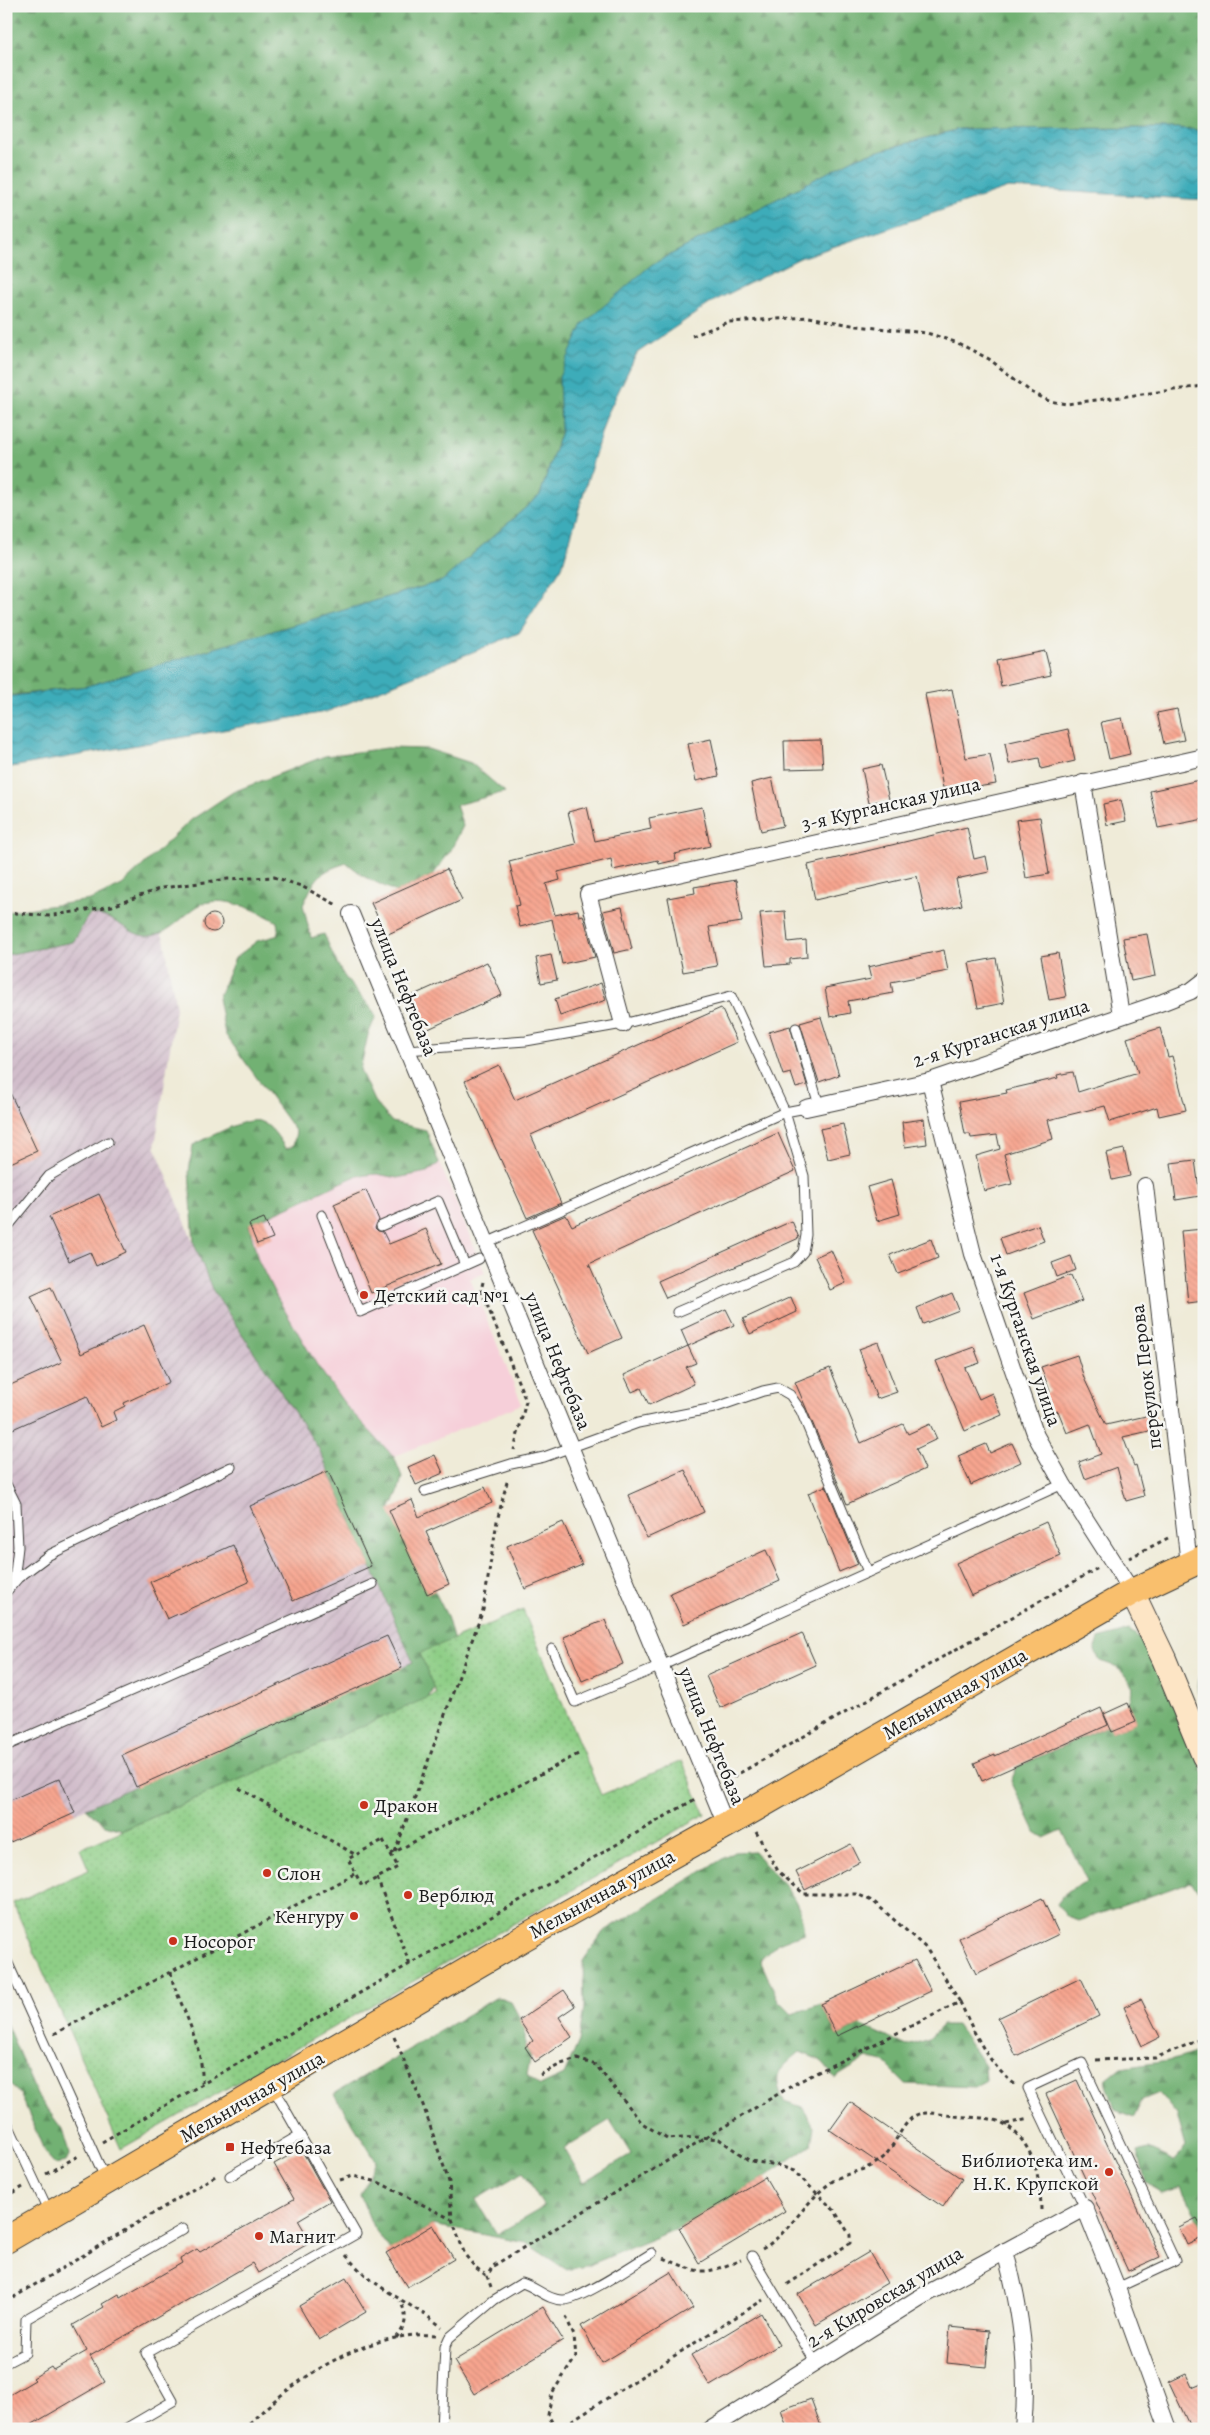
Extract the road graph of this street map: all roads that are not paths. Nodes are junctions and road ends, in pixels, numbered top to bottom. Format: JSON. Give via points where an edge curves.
{"nodes":[{"id":1,"x":1204,"y":757,"type":"edge"},
{"id":2,"x":1083,"y":783,"type":"junction"},
{"id":3,"x":351,"y":914,"type":"road end"},
{"id":4,"x":1204,"y":981,"type":"edge"},
{"id":5,"x":1121,"y":1015,"type":"junction"},
{"id":6,"x":623,"y":1024,"type":"junction"},
{"id":7,"x":796,"y":1028,"type":"dead end"},
{"id":8,"x":407,"y":1050,"type":"junction"},
{"id":9,"x":930,"y":1081,"type":"junction"},
{"id":10,"x":813,"y":1106,"type":"junction"},
{"id":11,"x":785,"y":1112,"type":"junction"},
{"id":12,"x":108,"y":1142,"type":"dead end"},
{"id":13,"x":1145,"y":1186,"type":"dead end"},
{"id":14,"x":322,"y":1216,"type":"dead end"},
{"id":15,"x":381,"y":1226,"type":"dead end"},
{"id":16,"x":6,"y":1229,"type":"edge"},
{"id":17,"x":486,"y":1243,"type":"junction"},
{"id":18,"x":479,"y":1260,"type":"dead end"},
{"id":19,"x":465,"y":1265,"type":"junction"},
{"id":20,"x":677,"y":1312,"type":"dead end"},
{"id":21,"x":571,"y":1448,"type":"junction"},
{"id":22,"x":231,"y":1467,"type":"dead end"},
{"id":23,"x":6,"y":1484,"type":"edge"},
{"id":24,"x":1063,"y":1484,"type":"junction"},
{"id":25,"x":425,"y":1491,"type":"dead end"},
{"id":26,"x":1197,"y":1561,"type":"edge"},
{"id":27,"x":868,"y":1572,"type":"junction"},
{"id":28,"x":14,"y":1582,"type":"junction"},
{"id":29,"x":373,"y":1584,"type":"dead end"},
{"id":30,"x":6,"y":1592,"type":"edge"},
{"id":31,"x":1132,"y":1592,"type":"junction"},
{"id":32,"x":552,"y":1649,"type":"dead end"},
{"id":33,"x":661,"y":1666,"type":"junction"},
{"id":34,"x":6,"y":1746,"type":"edge"},
{"id":35,"x":1204,"y":1756,"type":"edge"},
{"id":36,"x":735,"y":1820,"type":"junction"},
{"id":37,"x":6,"y":1959,"type":"edge"},
{"id":38,"x":272,"y":2086,"type":"junction"},
{"id":39,"x":6,"y":2120,"type":"edge"},
{"id":40,"x":300,"y":2135,"type":"junction"},
{"id":41,"x":230,"y":2176,"type":"dead end"},
{"id":42,"x":106,"y":2181,"type":"junction"},
{"id":43,"x":1084,"y":2208,"type":"junction"},
{"id":44,"x":50,"y":2214,"type":"junction"},
{"id":45,"x":184,"y":2229,"type":"dead end"},
{"id":46,"x":6,"y":2240,"type":"edge"},
{"id":47,"x":1005,"y":2251,"type":"junction"},
{"id":48,"x":652,"y":2253,"type":"road end"},
{"id":49,"x":752,"y":2256,"type":"road end"},
{"id":50,"x":1117,"y":2288,"type":"junction"},
{"id":51,"x":6,"y":2363,"type":"edge"},
{"id":52,"x":816,"y":2364,"type":"junction"},
{"id":53,"x":125,"y":2429,"type":"edge"},
{"id":54,"x":441,"y":2429,"type":"edge"},
{"id":55,"x":710,"y":2429,"type":"edge"},
{"id":56,"x":1023,"y":2429,"type":"edge"},
{"id":57,"x":1168,"y":2429,"type":"edge"}],
"edges":[{"from":1,"to":2,"type":"street","name":"3-я Курганская улица"},
{"from":2,"to":5,"type":"street"},
{"from":2,"to":6,"type":"street","name":"3-я Курганская улица","via":[[588,894]]},
{"from":3,"to":8,"type":"street","name":"улица Нефтебаза"},
{"from":4,"to":5,"type":"street","name":"2-я Курганская улица","via":[[1191,991]]},
{"from":5,"to":9,"type":"street","name":"2-я Курганская улица"},
{"from":6,"to":8,"type":"lane","via":[[526,1041]]},
{"from":6,"to":11,"type":"lane","via":[[731,996]]},
{"from":7,"to":10,"type":"lane"},
{"from":8,"to":17,"type":"street","name":"улица Нефтебаза"},
{"from":9,"to":10,"type":"street","name":"2-я Курганская улица"},
{"from":9,"to":24,"type":"street","name":"1-я Курганская улица","via":[[972,1254],[1036,1436]]},
{"from":10,"to":11,"type":"lane"},
{"from":11,"to":17,"type":"lane"},
{"from":11,"to":20,"type":"lane","via":[[804,1176],[806,1235],[803,1252],[794,1262]]},
{"from":12,"to":16,"type":"lane","via":[[49,1176]]},
{"from":13,"to":26,"type":"street","name":"переулок Перова","via":[[1185,1530]]},
{"from":14,"to":19,"type":"lane","via":[[360,1312]]},
{"from":15,"to":19,"type":"lane","via":[[438,1201]]},
{"from":17,"to":21,"type":"street","name":"улица Нефтебаза"},
{"from":18,"to":19,"type":"lane"},
{"from":21,"to":25,"type":"lane"},
{"from":21,"to":27,"type":"lane","via":[[638,1423],[714,1408],[778,1388],[790,1395],[801,1411]]},
{"from":21,"to":33,"type":"street","name":"улица Нефтебаза"},
{"from":22,"to":28,"type":"lane","via":[[49,1555]]},
{"from":23,"to":28,"type":"lane","via":[[16,1504],[18,1547]]},
{"from":24,"to":27,"type":"lane"},
{"from":24,"to":31,"type":"street","name":"1-я Курганская улица"},
{"from":26,"to":31,"type":"main road","name":"Мельничная улица"},
{"from":27,"to":33,"type":"lane"},
{"from":28,"to":30,"type":"lane"},
{"from":29,"to":34,"type":"lane"},
{"from":31,"to":35,"type":"street"},
{"from":31,"to":36,"type":"main road","name":"Мельничная улица"},
{"from":32,"to":33,"type":"lane","via":[[575,1702]]},
{"from":33,"to":36,"type":"street","name":"улица Нефтебаза","via":[[712,1790]]},
{"from":36,"to":38,"type":"main road","name":"Мельничная улица","via":[[525,1937]]},
{"from":37,"to":42,"type":"lane"},
{"from":38,"to":40,"type":"lane"},
{"from":38,"to":42,"type":"main road","name":"Мельничная улица"},
{"from":39,"to":44,"type":"lane"},
{"from":40,"to":41,"type":"lane"},
{"from":40,"to":53,"type":"lane","via":[[356,2234],[146,2354],[173,2401]]},
{"from":42,"to":44,"type":"main road","name":"Мельничная улица"},
{"from":43,"to":47,"type":"street","name":"2-я Кировская улица"},
{"from":43,"to":50,"type":"street"},
{"from":43,"to":50,"type":"lane","via":[[1028,2088],[1082,2063],[1175,2261]]},
{"from":44,"to":46,"type":"main road","name":"Мельничная улица"},
{"from":45,"to":51,"type":"lane","via":[[26,2319],[25,2353]]},
{"from":47,"to":52,"type":"street","name":"2-я Кировская улица","via":[[919,2298]]},
{"from":47,"to":56,"type":"street","via":[[1017,2293],[1024,2339],[1026,2398]]},
{"from":48,"to":54,"type":"lane","via":[[582,2294],[564,2300],[550,2298],[533,2286],[522,2283],[494,2300],[451,2337],[445,2347]]},
{"from":49,"to":52,"type":"lane"},
{"from":50,"to":57,"type":"street"},
{"from":52,"to":55,"type":"street","name":"2-я Кировская улица"}]}
